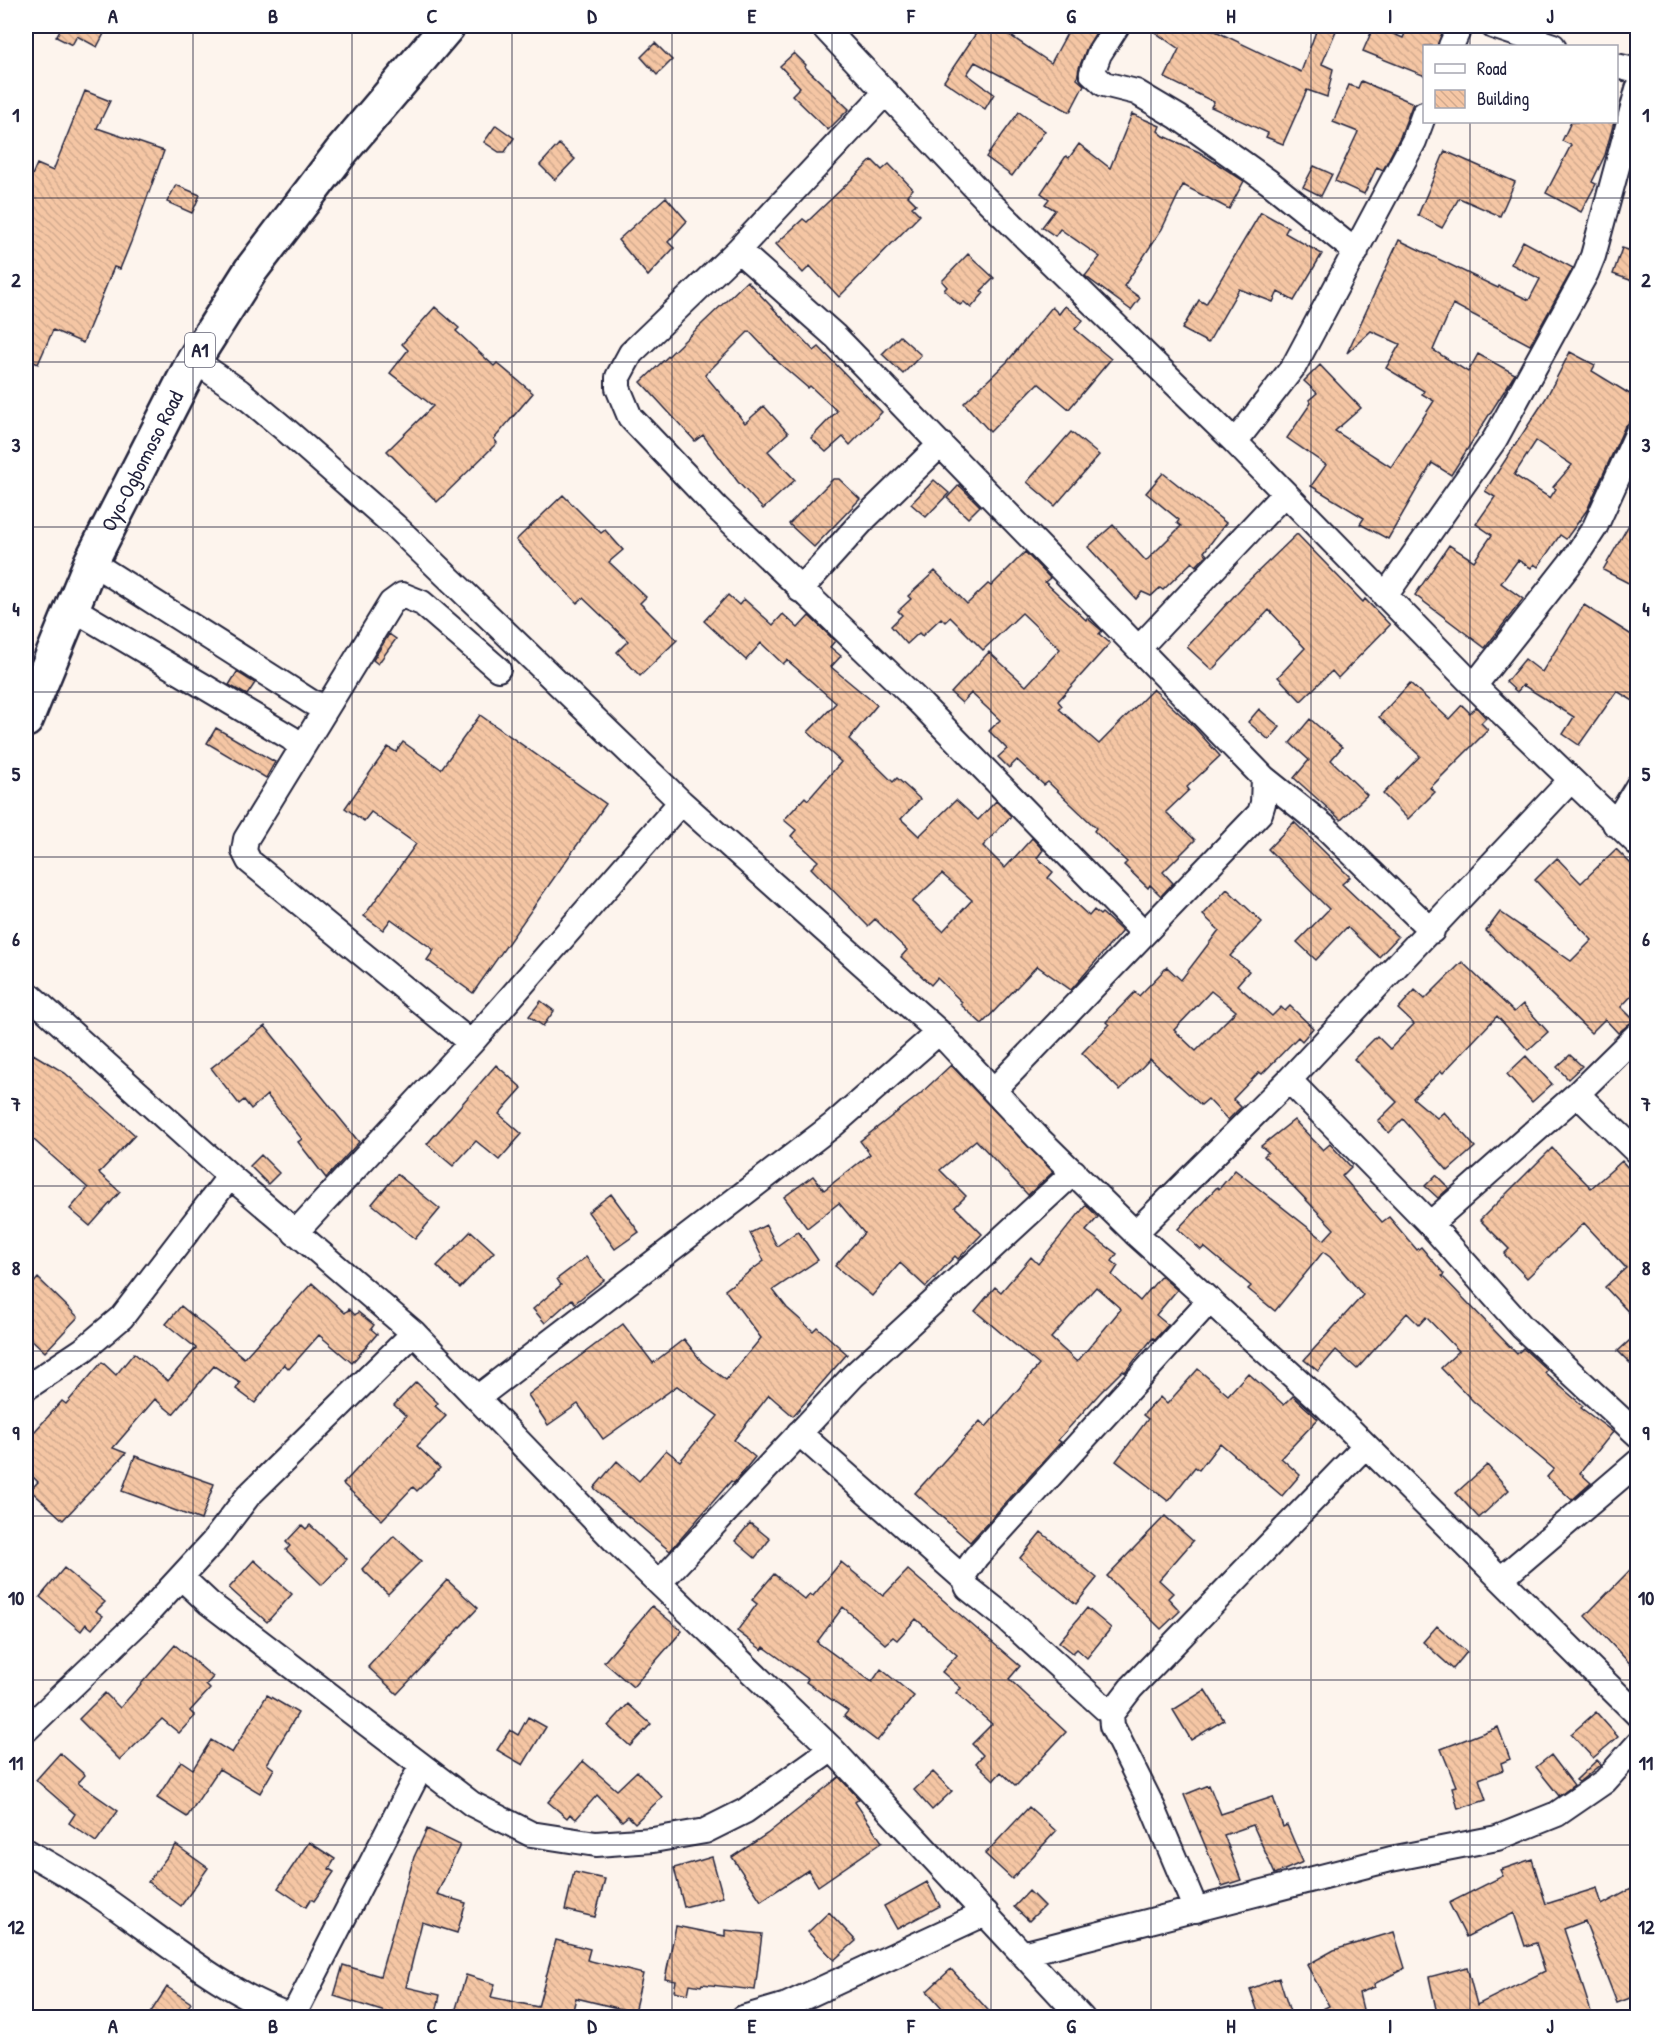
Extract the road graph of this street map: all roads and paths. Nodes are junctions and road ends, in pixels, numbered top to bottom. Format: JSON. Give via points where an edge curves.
{"nodes":[{"id":1,"x":448,"y":26,"type":"edge"},
{"id":2,"x":823,"y":26,"type":"edge"},
{"id":3,"x":1117,"y":26,"type":"edge"},
{"id":4,"x":1460,"y":26,"type":"edge"},
{"id":5,"x":1493,"y":26,"type":"edge"},
{"id":6,"x":1451,"y":45,"type":"edge"},
{"id":7,"x":1550,"y":45,"type":"edge"},
{"id":8,"x":1618,"y":66,"type":"edge"},
{"id":9,"x":1638,"y":71,"type":"edge"},
{"id":10,"x":1638,"y":89,"type":"edge"},
{"id":11,"x":886,"y":92,"type":"junction"},
{"id":12,"x":1423,"y":119,"type":"edge"},
{"id":13,"x":738,"y":250,"type":"junction"},
{"id":14,"x":1356,"y":252,"type":"junction"},
{"id":15,"x":194,"y":360,"type":"junction"},
{"id":16,"x":1638,"y":432,"type":"edge"},
{"id":17,"x":1235,"y":441,"type":"junction"},
{"id":18,"x":941,"y":444,"type":"junction"},
{"id":19,"x":1285,"y":493,"type":"junction"},
{"id":20,"x":91,"y":562,"type":"junction"},
{"id":21,"x":800,"y":590,"type":"junction"},
{"id":22,"x":1384,"y":596,"type":"junction"},
{"id":23,"x":72,"y":608,"type":"junction"},
{"id":24,"x":1140,"y":647,"type":"junction"},
{"id":25,"x":498,"y":669,"type":"dead end"},
{"id":26,"x":1474,"y":686,"type":"junction"},
{"id":27,"x":326,"y":707,"type":"junction"},
{"id":28,"x":26,"y":720,"type":"edge"},
{"id":29,"x":302,"y":748,"type":"junction"},
{"id":30,"x":1264,"y":778,"type":"junction"},
{"id":31,"x":1570,"y":781,"type":"junction"},
{"id":32,"x":1638,"y":786,"type":"edge"},
{"id":33,"x":681,"y":802,"type":"junction"},
{"id":34,"x":1615,"y":824,"type":"junction"},
{"id":35,"x":1638,"y":844,"type":"edge"},
{"id":36,"x":1432,"y":931,"type":"junction"},
{"id":37,"x":1144,"y":933,"type":"junction"},
{"id":38,"x":26,"y":992,"type":"edge"},
{"id":39,"x":939,"y":1032,"type":"junction"},
{"id":40,"x":1638,"y":1034,"type":"edge"},
{"id":41,"x":471,"y":1043,"type":"junction"},
{"id":42,"x":1289,"y":1080,"type":"junction"},
{"id":43,"x":995,"y":1089,"type":"junction"},
{"id":44,"x":1577,"y":1094,"type":"junction"},
{"id":45,"x":1638,"y":1153,"type":"edge"},
{"id":46,"x":1074,"y":1172,"type":"junction"},
{"id":47,"x":230,"y":1176,"type":"junction"},
{"id":48,"x":1430,"y":1224,"type":"junction"},
{"id":49,"x":295,"y":1233,"type":"junction"},
{"id":50,"x":1135,"y":1233,"type":"junction"},
{"id":51,"x":1210,"y":1300,"type":"junction"},
{"id":52,"x":414,"y":1333,"type":"junction"},
{"id":53,"x":26,"y":1388,"type":"edge"},
{"id":54,"x":477,"y":1398,"type":"junction"},
{"id":55,"x":799,"y":1433,"type":"junction"},
{"id":56,"x":1638,"y":1435,"type":"edge"},
{"id":57,"x":1365,"y":1446,"type":"junction"},
{"id":58,"x":1638,"y":1462,"type":"edge"},
{"id":59,"x":182,"y":1577,"type":"junction"},
{"id":60,"x":964,"y":1579,"type":"junction"},
{"id":61,"x":1501,"y":1579,"type":"junction"},
{"id":62,"x":659,"y":1583,"type":"junction"},
{"id":63,"x":1111,"y":1714,"type":"junction"},
{"id":64,"x":1638,"y":1715,"type":"edge"},
{"id":65,"x":26,"y":1730,"type":"edge"},
{"id":66,"x":1638,"y":1744,"type":"edge"},
{"id":67,"x":832,"y":1749,"type":"junction"},
{"id":68,"x":421,"y":1767,"type":"junction"},
{"id":69,"x":26,"y":1851,"type":"edge"},
{"id":70,"x":1196,"y":1910,"type":"junction"},
{"id":71,"x":986,"y":1913,"type":"junction"},
{"id":72,"x":1022,"y":1954,"type":"junction"},
{"id":73,"x":791,"y":2011,"type":"edge"},
{"id":74,"x":295,"y":2017,"type":"edge"},
{"id":75,"x":743,"y":2018,"type":"edge"},
{"id":76,"x":1082,"y":2018,"type":"edge"}],
"edges":[{"from":1,"to":15,"type":"highway","name":"Oyo-Ogbomoso Road","number":"A1","via":[[341,152],[251,270]]},
{"from":2,"to":11,"type":"street"},
{"from":3,"to":14,"type":"street","via":[[1092,73],[1104,84],[1136,92],[1178,117]]},
{"from":4,"to":6,"type":"street"},
{"from":5,"to":7,"type":"street"},
{"from":8,"to":9,"type":"street"},
{"from":10,"to":22,"type":"street","via":[[1586,273],[1495,439]]},
{"from":11,"to":13,"type":"street"},
{"from":11,"to":17,"type":"street","via":[[985,198]]},
{"from":12,"to":14,"type":"street"},
{"from":13,"to":18,"type":"street","via":[[835,336]]},
{"from":13,"to":21,"type":"street","via":[[631,353],[618,377],[618,388],[630,417]]},
{"from":14,"to":17,"type":"street","via":[[1294,366]]},
{"from":15,"to":20,"type":"highway","name":"Oyo-Ogbomoso Road","number":"A1"},
{"from":15,"to":33,"type":"street","via":[[287,430],[394,526]]},
{"from":16,"to":26,"type":"street","via":[[1595,527]]},
{"from":17,"to":19,"type":"street"},
{"from":18,"to":21,"type":"street"},
{"from":18,"to":24,"type":"street"},
{"from":19,"to":22,"type":"street"},
{"from":19,"to":24,"type":"street"},
{"from":20,"to":23,"type":"highway","name":"Oyo-Ogbomoso Road","number":"A1"},
{"from":20,"to":27,"type":"street","via":[[311,702]]},
{"from":21,"to":37,"type":"street","via":[[920,703]]},
{"from":22,"to":26,"type":"street"},
{"from":23,"to":28,"type":"highway","name":"Oyo-Ogbomoso Road","number":"A1"},
{"from":23,"to":29,"type":"street"},
{"from":24,"to":30,"type":"street"},
{"from":25,"to":27,"type":"street","via":[[423,603],[402,595],[391,603]]},
{"from":26,"to":31,"type":"street"},
{"from":27,"to":29,"type":"street"},
{"from":29,"to":41,"type":"street","via":[[246,839],[244,851],[249,861]]},
{"from":30,"to":36,"type":"street","via":[[1325,827]]},
{"from":30,"to":37,"type":"street","via":[[1260,813]]},
{"from":31,"to":34,"type":"street"},
{"from":31,"to":36,"type":"street"},
{"from":32,"to":34,"type":"street"},
{"from":33,"to":39,"type":"street"},
{"from":33,"to":41,"type":"street"},
{"from":34,"to":35,"type":"street"},
{"from":36,"to":42,"type":"street"},
{"from":37,"to":43,"type":"street"},
{"from":38,"to":47,"type":"street"},
{"from":39,"to":43,"type":"street"},
{"from":39,"to":54,"type":"street","via":[[833,1125]]},
{"from":40,"to":44,"type":"street"},
{"from":41,"to":49,"type":"street"},
{"from":42,"to":48,"type":"street"},
{"from":42,"to":50,"type":"street"},
{"from":43,"to":46,"type":"street"},
{"from":44,"to":45,"type":"street"},
{"from":44,"to":48,"type":"street"},
{"from":46,"to":50,"type":"street"},
{"from":46,"to":55,"type":"street","via":[[932,1300]]},
{"from":47,"to":49,"type":"street"},
{"from":47,"to":53,"type":"street","via":[[122,1317],[83,1350]]},
{"from":48,"to":56,"type":"street","via":[[1522,1327]]},
{"from":49,"to":52,"type":"street"},
{"from":50,"to":51,"type":"street"},
{"from":51,"to":57,"type":"street"},
{"from":51,"to":60,"type":"street","via":[[976,1557]]},
{"from":52,"to":54,"type":"street"},
{"from":52,"to":59,"type":"street","via":[[248,1496]]},
{"from":54,"to":62,"type":"street"},
{"from":55,"to":60,"type":"street"},
{"from":55,"to":62,"type":"street"},
{"from":57,"to":61,"type":"street"},
{"from":57,"to":63,"type":"street","via":[[1131,1688]]},
{"from":58,"to":61,"type":"street"},
{"from":59,"to":65,"type":"street"},
{"from":59,"to":68,"type":"street","via":[[209,1603]]},
{"from":60,"to":63,"type":"street","via":[[974,1594]]},
{"from":61,"to":64,"type":"street"},
{"from":62,"to":67,"type":"street"},
{"from":63,"to":70,"type":"street","via":[[1112,1726]]},
{"from":66,"to":70,"type":"street","via":[[1605,1781],[1557,1814],[1497,1838],[1391,1859]]},
{"from":67,"to":68,"type":"street","via":[[745,1811],[705,1831],[596,1844],[531,1834],[472,1804]]},
{"from":67,"to":71,"type":"street"},
{"from":68,"to":74,"type":"street"},
{"from":69,"to":74,"type":"street","via":[[96,1893],[159,1941],[246,1994]]},
{"from":70,"to":72,"type":"street"},
{"from":71,"to":72,"type":"street"},
{"from":71,"to":73,"type":"street"},
{"from":72,"to":76,"type":"street"},
{"from":73,"to":75,"type":"street"}]}
